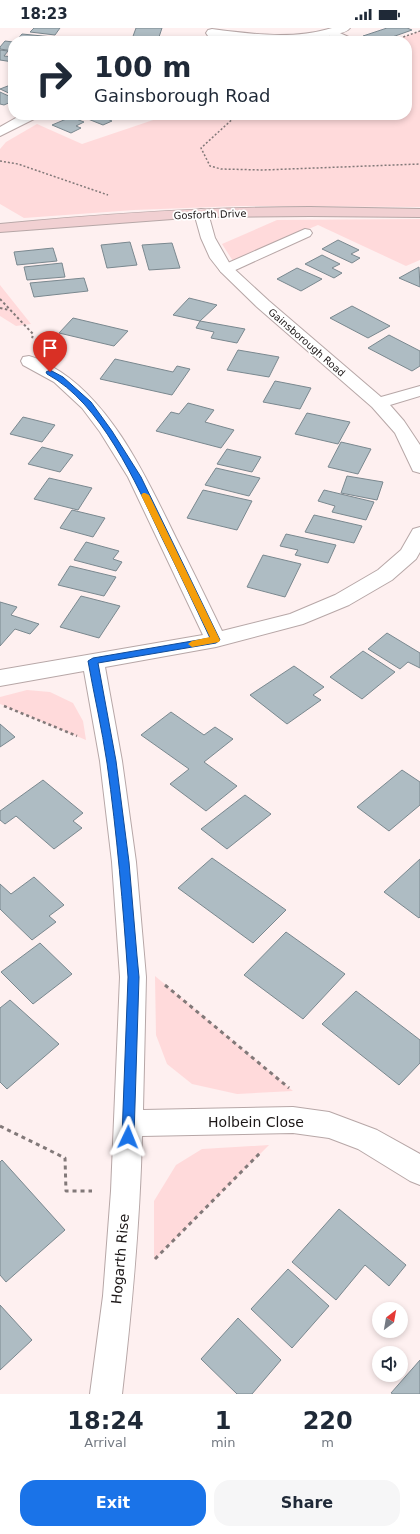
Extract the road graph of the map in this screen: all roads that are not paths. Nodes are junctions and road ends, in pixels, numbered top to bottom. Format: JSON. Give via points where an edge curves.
{"nodes":[{"id":1,"x":336,"y":29,"type":"edge"},
{"id":2,"x":210,"y":34,"type":"edge"},
{"id":3,"x":229,"y":36,"type":"edge"},
{"id":4,"x":308,"y":36,"type":"edge"},
{"id":5,"x":344,"y":36,"type":"edge"},
{"id":6,"x":22,"y":120,"type":"edge"},
{"id":7,"x":0,"y":132,"type":"edge"},
{"id":8,"x":200,"y":213,"type":"junction"},
{"id":9,"x":420,"y":214,"type":"edge"},
{"id":10,"x":0,"y":228,"type":"edge"},
{"id":11,"x":305,"y":233,"type":"dead end"},
{"id":12,"x":226,"y":269,"type":"junction"},
{"id":13,"x":29,"y":361,"type":"road end"},
{"id":14,"x":420,"y":391,"type":"edge"},
{"id":15,"x":378,"y":403,"type":"junction"},
{"id":16,"x":420,"y":467,"type":"edge"},
{"id":17,"x":420,"y":534,"type":"edge"},
{"id":18,"x":216,"y":640,"type":"junction"},
{"id":19,"x":93,"y":661,"type":"junction"},
{"id":20,"x":0,"y":678,"type":"edge"},
{"id":21,"x":128,"y":1124,"type":"junction"},
{"id":22,"x":420,"y":1171,"type":"edge"},
{"id":23,"x":106,"y":1394,"type":"edge"}],
"edges":[{"from":1,"to":4,"type":"street"},
{"from":1,"to":5,"type":"lane"},
{"from":2,"to":3,"type":"street"},
{"from":6,"to":7,"type":"street"},
{"from":8,"to":9,"type":"street","name":"Gosforth Drive"},
{"from":8,"to":10,"type":"street","name":"Gosforth Drive"},
{"from":8,"to":12,"type":"street","name":"Gainsborough Road","via":[[208,238]]},
{"from":11,"to":12,"type":"lane"},
{"from":12,"to":15,"type":"street","name":"Gainsborough Road"},
{"from":13,"to":18,"type":"street","via":[[60,378],[88,404],[108,431],[137,477]]},
{"from":14,"to":15,"type":"street"},
{"from":15,"to":16,"type":"street","name":"Gainsborough Road","via":[[408,438]]},
{"from":17,"to":18,"type":"street","via":[[409,554],[385,575],[342,600],[296,619]]},
{"from":18,"to":19,"type":"street"},
{"from":19,"to":20,"type":"street"},
{"from":19,"to":21,"type":"street","name":"Hogarth Rise","via":[[109,750],[124,862],[134,977]]},
{"from":21,"to":22,"type":"street","name":"Holbein Close","via":[[293,1120],[329,1125],[367,1139]]},
{"from":21,"to":23,"type":"street","name":"Hogarth Rise","via":[[118,1296]]}]}
